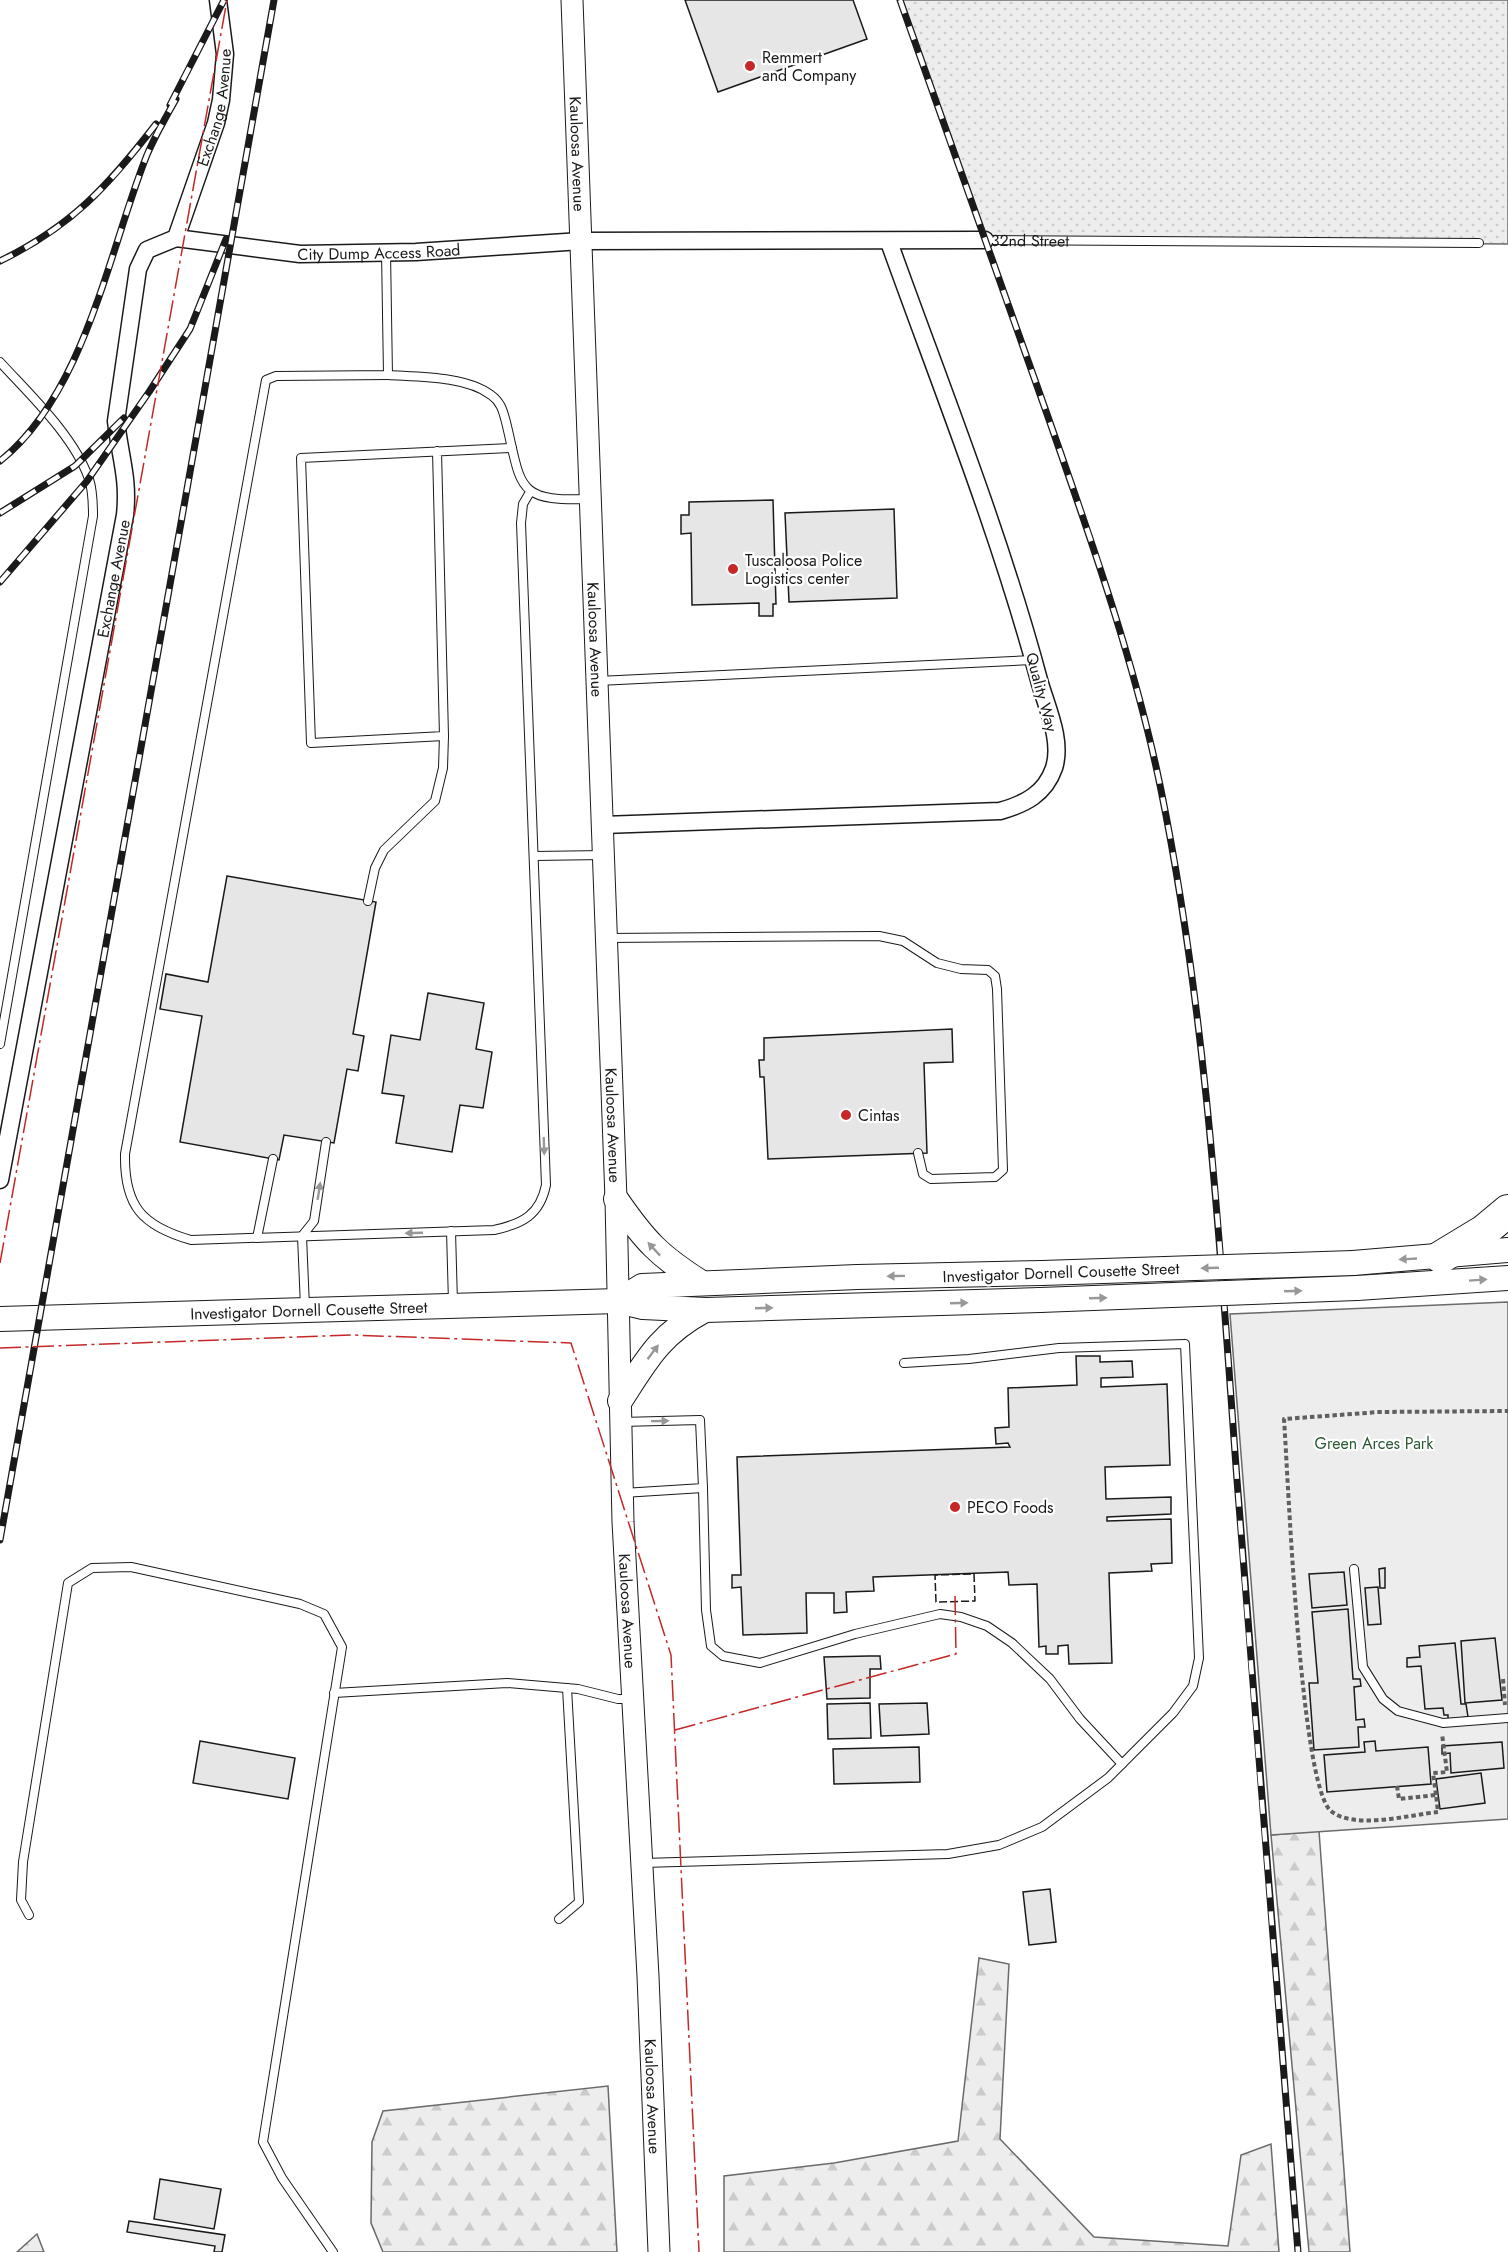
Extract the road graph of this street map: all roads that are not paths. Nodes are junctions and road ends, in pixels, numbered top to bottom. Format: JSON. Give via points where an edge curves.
{"nodes":[{"id":1,"x":218,"y":0,"type":"edge"},
{"id":2,"x":572,"y":0,"type":"edge"},
{"id":3,"x":176,"y":238,"type":"junction"},
{"id":4,"x":985,"y":240,"type":"joint"},
{"id":5,"x":581,"y":241,"type":"junction"},
{"id":6,"x":889,"y":242,"type":"junction"},
{"id":7,"x":1479,"y":243,"type":"dead end"},
{"id":8,"x":386,"y":252,"type":"junction"},
{"id":9,"x":0,"y":362,"type":"edge"},
{"id":10,"x":388,"y":375,"type":"junction"},
{"id":11,"x":512,"y":448,"type":"junction"},
{"id":12,"x":438,"y":451,"type":"junction"},
{"id":13,"x":530,"y":492,"type":"junction"},
{"id":14,"x":591,"y":499,"type":"junction"},
{"id":15,"x":1034,"y":660,"type":"junction"},
{"id":16,"x":598,"y":681,"type":"junction"},
{"id":17,"x":444,"y":736,"type":"junction"},
{"id":18,"x":603,"y":825,"type":"junction"},
{"id":19,"x":604,"y":855,"type":"junction"},
{"id":20,"x":534,"y":856,"type":"junction"},
{"id":21,"x":368,"y":901,"type":"dead end"},
{"id":22,"x":607,"y":938,"type":"junction"},
{"id":23,"x":0,"y":1044,"type":"edge"},
{"id":24,"x":326,"y":1142,"type":"dead end"},
{"id":25,"x":918,"y":1153,"type":"dead end"},
{"id":26,"x":273,"y":1159,"type":"dead end"},
{"id":27,"x":0,"y":1180,"type":"edge"},
{"id":28,"x":616,"y":1199,"type":"junction"},
{"id":29,"x":1508,"y":1210,"type":"edge"},
{"id":30,"x":451,"y":1231,"type":"junction"},
{"id":31,"x":302,"y":1236,"type":"junction"},
{"id":32,"x":257,"y":1238,"type":"junction"},
{"id":33,"x":1508,"y":1250,"type":"edge"},
{"id":34,"x":1441,"y":1257,"type":"junction"},
{"id":35,"x":1508,"y":1278,"type":"edge"},
{"id":36,"x":702,"y":1283,"type":"junction"},
{"id":37,"x":618,"y":1301,"type":"junction"},
{"id":38,"x":453,"y":1306,"type":"junction"},
{"id":39,"x":305,"y":1310,"type":"junction"},
{"id":40,"x":706,"y":1310,"type":"junction"},
{"id":41,"x":0,"y":1319,"type":"edge"},
{"id":42,"x":904,"y":1363,"type":"dead end"},
{"id":43,"x":620,"y":1411,"type":"junction"},
{"id":44,"x":702,"y":1488,"type":"junction"},
{"id":45,"x":622,"y":1493,"type":"junction"},
{"id":46,"x":1354,"y":1569,"type":"dead end"},
{"id":47,"x":567,"y":1688,"type":"junction"},
{"id":48,"x":334,"y":1693,"type":"junction"},
{"id":49,"x":633,"y":1699,"type":"junction"},
{"id":50,"x":1508,"y":1718,"type":"edge"},
{"id":51,"x":1122,"y":1764,"type":"junction"},
{"id":52,"x":642,"y":1863,"type":"junction"},
{"id":53,"x":29,"y":1915,"type":"dead end"},
{"id":54,"x":559,"y":1919,"type":"dead end"},
{"id":55,"x":333,"y":2252,"type":"edge"},
{"id":56,"x":658,"y":2252,"type":"edge"}],
"edges":[{"from":1,"to":3,"type":"street","name":"Exchange Avenue","via":[[225,54],[221,100]]},
{"from":2,"to":5,"type":"street","name":"Kauloosa Avenue"},
{"from":3,"to":8,"type":"street","name":"City Dump Access Road","via":[[300,254]]},
{"from":3,"to":27,"type":"street","name":"Exchange Avenue","via":[[147,250],[138,268],[116,421],[126,467],[125,515]]},
{"from":4,"to":6,"type":"street","name":"32nd Street"},
{"from":4,"to":7,"type":"lane","name":"32nd Street"},
{"from":5,"to":6,"type":"street","name":"32nd Street"},
{"from":5,"to":8,"type":"street","name":"City Dump Access Road"},
{"from":5,"to":14,"type":"street","name":"Kauloosa Avenue"},
{"from":6,"to":15,"type":"street","name":"Quality Way","via":[[998,544]]},
{"from":8,"to":10,"type":"lane"},
{"from":9,"to":23,"type":"lane","via":[[44,410],[80,461],[92,490],[93,516]]},
{"from":10,"to":11,"type":"lane","via":[[438,378],[490,394],[501,405]]},
{"from":10,"to":32,"type":"lane","via":[[276,376],[266,380],[125,1154],[129,1194],[140,1214],[164,1232],[191,1240]]},
{"from":11,"to":12,"type":"lane"},
{"from":11,"to":13,"type":"lane","via":[[520,480]]},
{"from":12,"to":17,"type":"lane"},
{"from":12,"to":17,"type":"lane","via":[[301,458],[311,743]]},
{"from":13,"to":14,"type":"lane","via":[[554,501]]},
{"from":13,"to":20,"type":"lane","via":[[521,523]]},
{"from":14,"to":16,"type":"street","name":"Kauloosa Avenue"},
{"from":15,"to":16,"type":"lane"},
{"from":15,"to":18,"type":"street","name":"Quality Way","via":[[1056,743],[1054,767],[1043,789],[1023,804],[977,813]]},
{"from":16,"to":18,"type":"street","name":"Kauloosa Avenue"},
{"from":17,"to":21,"type":"lane","via":[[443,768],[435,801],[384,850],[375,867]]},
{"from":18,"to":19,"type":"street","name":"Kauloosa Avenue"},
{"from":19,"to":20,"type":"lane"},
{"from":19,"to":22,"type":"street","name":"Kauloosa Avenue"},
{"from":20,"to":30,"type":"lane","one_way":true,"via":[[546,1185],[534,1215],[515,1225],[494,1230]]},
{"from":22,"to":25,"type":"lane","via":[[879,936],[903,941],[937,963],[988,970],[995,976],[997,988],[1003,1170],[995,1177],[931,1179],[924,1174]]},
{"from":22,"to":28,"type":"street","name":"Kauloosa Avenue"},
{"from":31,"to":24,"type":"lane","one_way":true,"via":[[314,1221]]},
{"from":26,"to":32,"type":"lane"},
{"from":36,"to":28,"type":"main road","one_way":true,"via":[[663,1258]]},
{"from":28,"to":37,"type":"street","name":"Kauloosa Avenue"},
{"from":29,"to":34,"type":"highway","via":[[1484,1231]]},
{"from":30,"to":31,"type":"lane","one_way":true},
{"from":30,"to":38,"type":"lane"},
{"from":31,"to":32,"type":"lane"},
{"from":31,"to":39,"type":"lane"},
{"from":33,"to":34,"type":"main road","name":"Investigator Dornell Cousette Street"},
{"from":34,"to":36,"type":"main road","name":"Investigator Dornell Cousette Street","one_way":true,"bridge":true},
{"from":40,"to":35,"type":"main road","name":"Investigator Dornell Cousette Street","one_way":true,"bridge":true,"via":[[1357,1288]]},
{"from":36,"to":37,"type":"main road","name":"Investigator Dornell Cousette Street","via":[[642,1286]]},
{"from":37,"to":38,"type":"main road","name":"Investigator Dornell Cousette Street"},
{"from":37,"to":40,"type":"main road","name":"Investigator Dornell Cousette Street","via":[[643,1307]]},
{"from":37,"to":43,"type":"street","name":"Kauloosa Avenue"},
{"from":38,"to":39,"type":"main road","name":"Investigator Dornell Cousette Street"},
{"from":39,"to":41,"type":"main road","name":"Investigator Dornell Cousette Street"},
{"from":43,"to":40,"type":"main road","one_way":true,"via":[[667,1335],[680,1323]]},
{"from":42,"to":51,"type":"lane","via":[[1059,1348],[1185,1344],[1199,1658],[1193,1686],[1173,1713]]},
{"from":43,"to":44,"type":"lane","one_way":true,"via":[[700,1420]]},
{"from":43,"to":45,"type":"street","name":"Kauloosa Avenue"},
{"from":44,"to":45,"type":"lane"},
{"from":44,"to":51,"type":"lane","via":[[706,1610],[711,1646],[723,1656],[760,1663],[855,1634],[940,1614],[961,1617],[987,1626],[1020,1650],[1050,1679]]},
{"from":45,"to":49,"type":"street","name":"Kauloosa Avenue"},
{"from":46,"to":50,"type":"lane","via":[[1363,1668],[1383,1699],[1398,1711],[1443,1723]]},
{"from":47,"to":48,"type":"lane","via":[[507,1683]]},
{"from":47,"to":49,"type":"lane"},
{"from":47,"to":54,"type":"lane","via":[[579,1902]]},
{"from":48,"to":53,"type":"lane","via":[[342,1647],[324,1614],[300,1604],[130,1566],[92,1568],[68,1583],[23,1862],[21,1900]]},
{"from":48,"to":55,"type":"lane","via":[[263,2142],[282,2178]]},
{"from":49,"to":52,"type":"street","name":"Kauloosa Avenue"},
{"from":51,"to":52,"type":"lane","via":[[1042,1827],[999,1845],[948,1854]]},
{"from":52,"to":56,"type":"street","name":"Kauloosa Avenue"}]}
